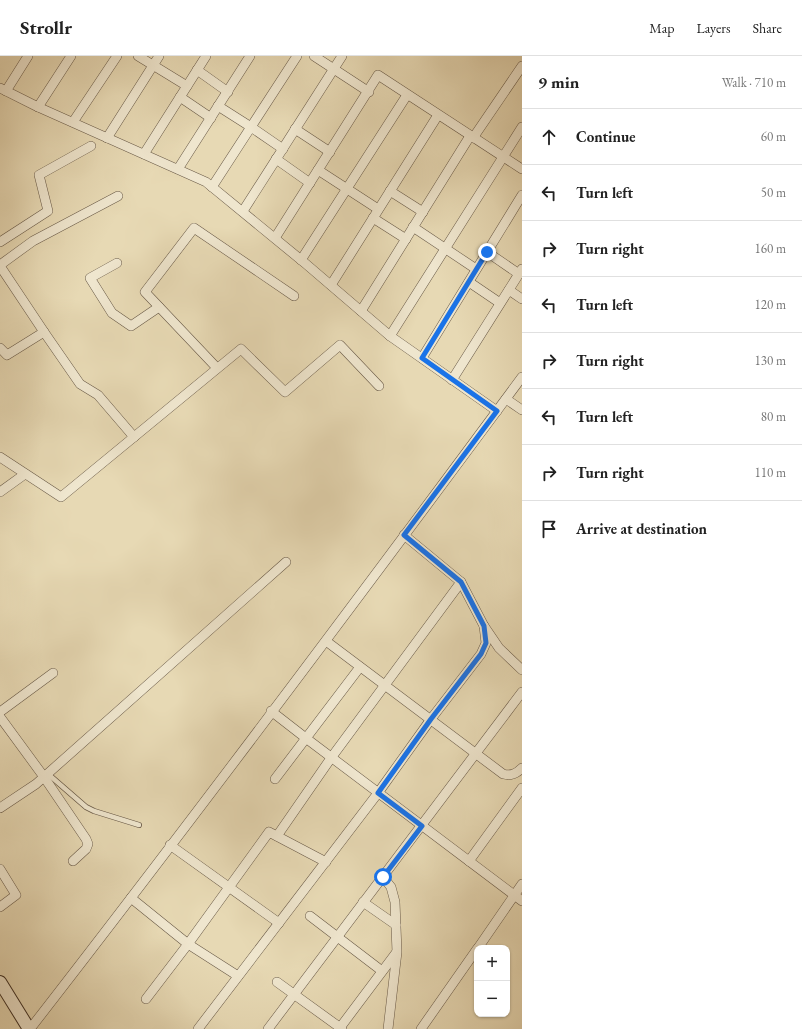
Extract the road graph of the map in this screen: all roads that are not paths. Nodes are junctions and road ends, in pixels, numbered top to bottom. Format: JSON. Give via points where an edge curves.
{"nodes":[{"id":1,"x":28,"y":56,"type":"edge"},
{"id":2,"x":72,"y":56,"type":"edge"},
{"id":3,"x":138,"y":56,"type":"edge"},
{"id":4,"x":159,"y":56,"type":"edge"},
{"id":5,"x":206,"y":56,"type":"edge"},
{"id":6,"x":250,"y":56,"type":"edge"},
{"id":7,"x":297,"y":56,"type":"edge"},
{"id":8,"x":314,"y":56,"type":"edge"},
{"id":9,"x":342,"y":56,"type":"edge"},
{"id":10,"x":115,"y":57,"type":"edge"},
{"id":11,"x":153,"y":65,"type":"junction"},
{"id":12,"x":522,"y":66,"type":"edge"},
{"id":13,"x":334,"y":69,"type":"junction"},
{"id":14,"x":197,"y":70,"type":"junction"},
{"id":15,"x":187,"y":86,"type":"junction"},
{"id":16,"x":3,"y":90,"type":"edge"},
{"id":17,"x":228,"y":92,"type":"junction"},
{"id":18,"x":369,"y":92,"type":"junction"},
{"id":19,"x":407,"y":95,"type":"junction"},
{"id":20,"x":180,"y":97,"type":"junction"},
{"id":21,"x":218,"y":106,"type":"junction"},
{"id":22,"x":38,"y":107,"type":"junction"},
{"id":23,"x":438,"y":115,"type":"junction"},
{"id":24,"x":211,"y":118,"type":"junction"},
{"id":25,"x":73,"y":122,"type":"junction"},
{"id":26,"x":251,"y":127,"type":"junction"},
{"id":27,"x":522,"y":127,"type":"edge"},
{"id":28,"x":295,"y":130,"type":"junction"},
{"id":29,"x":471,"y":137,"type":"junction"},
{"id":30,"x":107,"y":138,"type":"junction"},
{"id":31,"x":91,"y":146,"type":"dead end"},
{"id":32,"x":282,"y":149,"type":"junction"},
{"id":33,"x":330,"y":152,"type":"junction"},
{"id":34,"x":144,"y":154,"type":"junction"},
{"id":35,"x":504,"y":158,"type":"junction"},
{"id":36,"x":276,"y":159,"type":"junction"},
{"id":37,"x":178,"y":169,"type":"junction"},
{"id":38,"x":522,"y":169,"type":"edge"},
{"id":39,"x":318,"y":170,"type":"junction"},
{"id":40,"x":310,"y":183,"type":"junction"},
{"id":41,"x":212,"y":186,"type":"junction"},
{"id":42,"x":347,"y":189,"type":"junction"},
{"id":43,"x":390,"y":191,"type":"junction"},
{"id":44,"x":522,"y":195,"type":"edge"},
{"id":45,"x":118,"y":196,"type":"dead end"},
{"id":46,"x":378,"y":209,"type":"junction"},
{"id":47,"x":243,"y":212,"type":"junction"},
{"id":48,"x":423,"y":212,"type":"junction"},
{"id":49,"x":373,"y":218,"type":"junction"},
{"id":50,"x":413,"y":227,"type":"junction"},
{"id":51,"x":275,"y":238,"type":"junction"},
{"id":52,"x":406,"y":239,"type":"junction"},
{"id":53,"x":0,"y":242,"type":"edge"},
{"id":54,"x":446,"y":248,"type":"junction"},
{"id":55,"x":487,"y":252,"type":"junction"},
{"id":56,"x":302,"y":260,"type":"junction"},
{"id":57,"x":117,"y":263,"type":"dead end"},
{"id":58,"x":0,"y":265,"type":"edge"},
{"id":59,"x":476,"y":269,"type":"junction"},
{"id":60,"x":520,"y":271,"type":"edge"},
{"id":61,"x":469,"y":282,"type":"junction"},
{"id":62,"x":331,"y":285,"type":"junction"},
{"id":63,"x":509,"y":290,"type":"junction"},
{"id":64,"x":294,"y":296,"type":"dead end"},
{"id":65,"x":522,"y":299,"type":"edge"},
{"id":66,"x":500,"y":303,"type":"junction"},
{"id":67,"x":159,"y":307,"type":"junction"},
{"id":68,"x":361,"y":311,"type":"junction"},
{"id":69,"x":44,"y":332,"type":"junction"},
{"id":70,"x":390,"y":336,"type":"junction"},
{"id":71,"x":0,"y":348,"type":"edge"},
{"id":72,"x":422,"y":358,"type":"junction"},
{"id":73,"x":217,"y":368,"type":"junction"},
{"id":74,"x":522,"y":378,"type":"edge"},
{"id":75,"x":452,"y":380,"type":"junction"},
{"id":76,"x":379,"y":386,"type":"dead end"},
{"id":77,"x":506,"y":399,"type":"junction"},
{"id":78,"x":522,"y":410,"type":"edge"},
{"id":79,"x":497,"y":411,"type":"junction"},
{"id":80,"x":134,"y":437,"type":"junction"},
{"id":81,"x":0,"y":457,"type":"edge"},
{"id":82,"x":25,"y":474,"type":"junction"},
{"id":83,"x":0,"y":492,"type":"edge"},
{"id":84,"x":404,"y":535,"type":"junction"},
{"id":85,"x":286,"y":562,"type":"dead end"},
{"id":86,"x":461,"y":582,"type":"junction"},
{"id":87,"x":484,"y":626,"type":"junction"},
{"id":88,"x":326,"y":641,"type":"junction"},
{"id":89,"x":360,"y":668,"type":"junction"},
{"id":90,"x":522,"y":670,"type":"edge"},
{"id":91,"x":54,"y":673,"type":"dead end"},
{"id":92,"x":385,"y":685,"type":"junction"},
{"id":93,"x":522,"y":692,"type":"edge"},
{"id":94,"x":272,"y":711,"type":"junction"},
{"id":95,"x":0,"y":712,"type":"edge"},
{"id":96,"x":0,"y":717,"type":"edge"},
{"id":97,"x":431,"y":719,"type":"junction"},
{"id":98,"x":307,"y":739,"type":"junction"},
{"id":99,"x":476,"y":753,"type":"junction"},
{"id":100,"x":332,"y":758,"type":"junction"},
{"id":101,"x":522,"y":768,"type":"edge"},
{"id":102,"x":46,"y":776,"type":"junction"},
{"id":103,"x":275,"y":779,"type":"dead end"},
{"id":104,"x":522,"y":788,"type":"edge"},
{"id":105,"x":378,"y":793,"type":"junction"},
{"id":106,"x":0,"y":808,"type":"edge"},
{"id":107,"x":139,"y":825,"type":"dead end"},
{"id":108,"x":422,"y":826,"type":"junction"},
{"id":109,"x":277,"y":836,"type":"junction"},
{"id":110,"x":170,"y":845,"type":"junction"},
{"id":111,"x":73,"y":861,"type":"dead end"},
{"id":112,"x":469,"y":861,"type":"junction"},
{"id":113,"x":326,"y":862,"type":"junction"},
{"id":114,"x":0,"y":868,"type":"edge"},
{"id":115,"x":383,"y":877,"type":"junction"},
{"id":116,"x":522,"y":884,"type":"edge"},
{"id":117,"x":229,"y":886,"type":"junction"},
{"id":118,"x":514,"y":895,"type":"junction"},
{"id":119,"x":132,"y":898,"type":"junction"},
{"id":120,"x":522,"y":901,"type":"edge"},
{"id":121,"x":363,"y":902,"type":"junction"},
{"id":122,"x":0,"y":907,"type":"edge"},
{"id":123,"x":310,"y":916,"type":"dead end"},
{"id":124,"x":279,"y":923,"type":"junction"},
{"id":125,"x":396,"y":925,"type":"junction"},
{"id":126,"x":338,"y":936,"type":"junction"},
{"id":127,"x":188,"y":944,"type":"junction"},
{"id":128,"x":479,"y":945,"type":"edge"},
{"id":129,"x":396,"y":952,"type":"junction"},
{"id":130,"x":474,"y":952,"type":"edge"},
{"id":131,"x":382,"y":971,"type":"junction"},
{"id":132,"x":238,"y":976,"type":"junction"},
{"id":133,"x":0,"y":982,"type":"edge"},
{"id":134,"x":277,"y":982,"type":"dead end"},
{"id":135,"x":293,"y":994,"type":"junction"},
{"id":136,"x":146,"y":999,"type":"dead end"},
{"id":137,"x":340,"y":1028,"type":"edge"},
{"id":138,"x":29,"y":1029,"type":"edge"},
{"id":139,"x":198,"y":1029,"type":"edge"},
{"id":140,"x":268,"y":1029,"type":"edge"},
{"id":141,"x":388,"y":1029,"type":"edge"},
{"id":142,"x":421,"y":1029,"type":"edge"}],
"edges":[{"from":1,"to":16,"type":"street"},
{"from":2,"to":22,"type":"street"},
{"from":3,"to":11,"type":"street"},
{"from":4,"to":11,"type":"street"},
{"from":5,"to":14,"type":"street"},
{"from":6,"to":17,"type":"street"},
{"from":7,"to":26,"type":"street"},
{"from":8,"to":13,"type":"street"},
{"from":9,"to":13,"type":"street"},
{"from":10,"to":25,"type":"street"},
{"from":11,"to":15,"type":"street"},
{"from":11,"to":30,"type":"street"},
{"from":12,"to":29,"type":"street"},
{"from":13,"to":18,"type":"street"},
{"from":13,"to":28,"type":"street"},
{"from":14,"to":15,"type":"street"},
{"from":14,"to":17,"type":"street"},
{"from":15,"to":20,"type":"street"},
{"from":16,"to":22,"type":"street"},
{"from":17,"to":21,"type":"street"},
{"from":18,"to":19,"type":"street","via":[[378,76]]},
{"from":18,"to":33,"type":"street"},
{"from":19,"to":23,"type":"street"},
{"from":19,"to":42,"type":"street"},
{"from":20,"to":24,"type":"street"},
{"from":20,"to":34,"type":"street"},
{"from":21,"to":24,"type":"street"},
{"from":21,"to":26,"type":"street"},
{"from":22,"to":25,"type":"street"},
{"from":23,"to":29,"type":"street"},
{"from":23,"to":43,"type":"street"},
{"from":24,"to":37,"type":"street"},
{"from":25,"to":30,"type":"street"},
{"from":26,"to":32,"type":"street"},
{"from":26,"to":41,"type":"street"},
{"from":27,"to":35,"type":"street"},
{"from":28,"to":32,"type":"street"},
{"from":28,"to":33,"type":"street"},
{"from":29,"to":35,"type":"street"},
{"from":29,"to":48,"type":"street"},
{"from":30,"to":34,"type":"street"},
{"from":31,"to":53,"type":"street","via":[[39,175],[48,211]]},
{"from":32,"to":36,"type":"street"},
{"from":33,"to":39,"type":"street"},
{"from":34,"to":37,"type":"street"},
{"from":35,"to":38,"type":"street"},
{"from":35,"to":54,"type":"street"},
{"from":36,"to":40,"type":"street"},
{"from":36,"to":47,"type":"street"},
{"from":37,"to":41,"type":"street"},
{"from":39,"to":40,"type":"street"},
{"from":39,"to":42,"type":"street"},
{"from":40,"to":51,"type":"street"},
{"from":41,"to":47,"type":"street"},
{"from":42,"to":46,"type":"street"},
{"from":42,"to":56,"type":"street"},
{"from":43,"to":46,"type":"street"},
{"from":43,"to":48,"type":"street"},
{"from":44,"to":55,"type":"street"},
{"from":45,"to":58,"type":"street","via":[[33,241]]},
{"from":46,"to":49,"type":"street"},
{"from":47,"to":51,"type":"street"},
{"from":48,"to":50,"type":"street"},
{"from":49,"to":52,"type":"street"},
{"from":49,"to":62,"type":"street"},
{"from":50,"to":52,"type":"street"},
{"from":50,"to":54,"type":"street"},
{"from":51,"to":56,"type":"street"},
{"from":52,"to":68,"type":"street"},
{"from":54,"to":59,"type":"street"},
{"from":54,"to":70,"type":"street"},
{"from":55,"to":59,"type":"street"},
{"from":55,"to":60,"type":"street"},
{"from":56,"to":62,"type":"street"},
{"from":57,"to":67,"type":"street","via":[[90,278],[112,313],[131,326]]},
{"from":58,"to":69,"type":"street"},
{"from":59,"to":61,"type":"street"},
{"from":60,"to":63,"type":"street"},
{"from":61,"to":66,"type":"street"},
{"from":61,"to":72,"type":"street"},
{"from":62,"to":68,"type":"street"},
{"from":63,"to":65,"type":"street"},
{"from":63,"to":66,"type":"street"},
{"from":64,"to":67,"type":"street","via":[[194,228],[145,292]]},
{"from":66,"to":75,"type":"street"},
{"from":67,"to":73,"type":"street"},
{"from":68,"to":70,"type":"street"},
{"from":69,"to":71,"type":"street","via":[[7,355]]},
{"from":69,"to":80,"type":"street","via":[[80,384],[98,395]]},
{"from":70,"to":72,"type":"street"},
{"from":72,"to":75,"type":"street"},
{"from":73,"to":76,"type":"street","via":[[241,349],[285,392],[340,345]]},
{"from":73,"to":80,"type":"street"},
{"from":74,"to":77,"type":"street"},
{"from":75,"to":79,"type":"street"},
{"from":77,"to":78,"type":"street"},
{"from":77,"to":79,"type":"street"},
{"from":79,"to":84,"type":"street"},
{"from":80,"to":82,"type":"street","via":[[61,497]]},
{"from":81,"to":82,"type":"street"},
{"from":82,"to":83,"type":"street"},
{"from":84,"to":86,"type":"street"},
{"from":84,"to":88,"type":"street"},
{"from":85,"to":102,"type":"street"},
{"from":86,"to":87,"type":"street"},
{"from":86,"to":92,"type":"street"},
{"from":87,"to":90,"type":"street","via":[[500,648]]},
{"from":87,"to":97,"type":"street","via":[[486,643],[481,654]]},
{"from":88,"to":89,"type":"street"},
{"from":88,"to":94,"type":"street"},
{"from":89,"to":92,"type":"street"},
{"from":89,"to":98,"type":"street"},
{"from":91,"to":95,"type":"street"},
{"from":92,"to":97,"type":"street"},
{"from":92,"to":100,"type":"street"},
{"from":93,"to":99,"type":"street"},
{"from":94,"to":98,"type":"street"},
{"from":94,"to":110,"type":"street"},
{"from":96,"to":102,"type":"street"},
{"from":97,"to":99,"type":"street"},
{"from":97,"to":105,"type":"street"},
{"from":98,"to":100,"type":"street"},
{"from":98,"to":103,"type":"street"},
{"from":99,"to":101,"type":"street","via":[[510,776]]},
{"from":99,"to":108,"type":"street"},
{"from":100,"to":105,"type":"street"},
{"from":100,"to":109,"type":"street"},
{"from":102,"to":106,"type":"street"},
{"from":102,"to":107,"type":"lane","via":[[86,807]]},
{"from":102,"to":111,"type":"street","via":[[88,844]]},
{"from":104,"to":112,"type":"street"},
{"from":105,"to":108,"type":"street"},
{"from":105,"to":113,"type":"street"},
{"from":108,"to":112,"type":"street"},
{"from":108,"to":115,"type":"street"},
{"from":109,"to":113,"type":"street"},
{"from":109,"to":117,"type":"street","via":[[269,832]]},
{"from":110,"to":117,"type":"street"},
{"from":110,"to":119,"type":"street"},
{"from":112,"to":118,"type":"street"},
{"from":113,"to":124,"type":"street"},
{"from":114,"to":122,"type":"street","via":[[16,895]]},
{"from":115,"to":121,"type":"street"},
{"from":115,"to":125,"type":"street","via":[[393,894]]},
{"from":116,"to":118,"type":"street"},
{"from":117,"to":124,"type":"street"},
{"from":117,"to":127,"type":"street"},
{"from":118,"to":120,"type":"street"},
{"from":118,"to":128,"type":"street"},
{"from":119,"to":127,"type":"street"},
{"from":119,"to":138,"type":"street"},
{"from":121,"to":125,"type":"street"},
{"from":121,"to":126,"type":"street"},
{"from":123,"to":126,"type":"street"},
{"from":124,"to":132,"type":"street"},
{"from":125,"to":129,"type":"street"},
{"from":126,"to":131,"type":"street"},
{"from":126,"to":135,"type":"street"},
{"from":127,"to":132,"type":"street"},
{"from":127,"to":136,"type":"street"},
{"from":129,"to":131,"type":"street"},
{"from":129,"to":141,"type":"street"},
{"from":130,"to":142,"type":"street"},
{"from":131,"to":137,"type":"street"},
{"from":132,"to":139,"type":"street"},
{"from":133,"to":138,"type":"main road"},
{"from":134,"to":135,"type":"street"},
{"from":135,"to":137,"type":"street"},
{"from":135,"to":140,"type":"street"}]}
